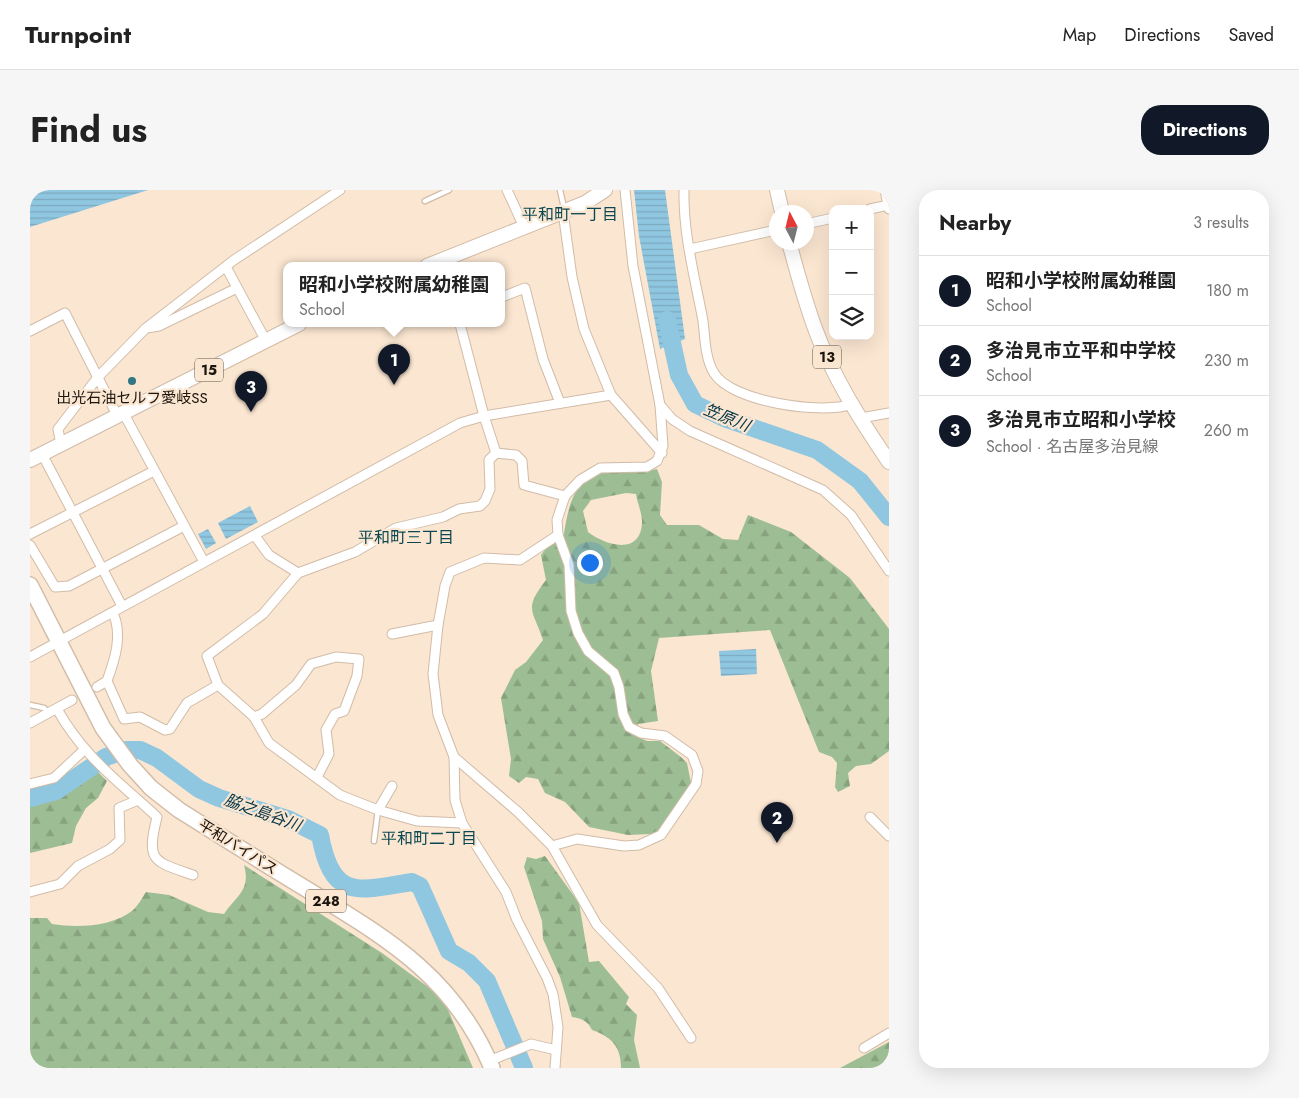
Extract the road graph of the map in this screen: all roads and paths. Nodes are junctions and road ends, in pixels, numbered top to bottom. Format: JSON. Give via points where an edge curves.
{"nodes":[{"id":1,"x":340,"y":190,"type":"edge"},
{"id":2,"x":449,"y":190,"type":"edge"},
{"id":3,"x":507,"y":190,"type":"edge"},
{"id":4,"x":560,"y":190,"type":"edge"},
{"id":5,"x":605,"y":190,"type":"edge"},
{"id":6,"x":625,"y":190,"type":"edge"},
{"id":7,"x":684,"y":190,"type":"edge"},
{"id":8,"x":777,"y":190,"type":"edge"},
{"id":9,"x":885,"y":190,"type":"edge"},
{"id":10,"x":424,"y":200,"type":"dead end"},
{"id":11,"x":780,"y":205,"type":"edge"},
{"id":12,"x":889,"y":206,"type":"edge"},
{"id":13,"x":874,"y":208,"type":"edge"},
{"id":14,"x":564,"y":212,"type":"junction"},
{"id":15,"x":829,"y":219,"type":"edge"},
{"id":16,"x":814,"y":222,"type":"edge"},
{"id":17,"x":524,"y":227,"type":"junction"},
{"id":18,"x":769,"y":232,"type":"edge"},
{"id":19,"x":690,"y":249,"type":"junction"},
{"id":20,"x":791,"y":250,"type":"edge"},
{"id":21,"x":446,"y":262,"type":"edge"},
{"id":22,"x":226,"y":267,"type":"junction"},
{"id":23,"x":237,"y":288,"type":"junction"},
{"id":24,"x":505,"y":297,"type":"edge"},
{"id":25,"x":293,"y":327,"type":"edge"},
{"id":26,"x":461,"y":327,"type":"edge"},
{"id":27,"x":146,"y":328,"type":"junction"},
{"id":28,"x":30,"y":331,"type":"edge"},
{"id":29,"x":266,"y":341,"type":"junction"},
{"id":30,"x":98,"y":377,"type":"junction"},
{"id":31,"x":611,"y":395,"type":"junction"},
{"id":32,"x":560,"y":402,"type":"junction"},
{"id":33,"x":852,"y":404,"type":"junction"},
{"id":34,"x":660,"y":406,"type":"junction"},
{"id":35,"x":889,"y":413,"type":"edge"},
{"id":36,"x":121,"y":415,"type":"junction"},
{"id":37,"x":484,"y":416,"type":"junction"},
{"id":38,"x":860,"y":418,"type":"junction"},
{"id":39,"x":61,"y":445,"type":"junction"},
{"id":40,"x":496,"y":453,"type":"junction"},
{"id":41,"x":662,"y":453,"type":"junction"},
{"id":42,"x":36,"y":457,"type":"edge"},
{"id":43,"x":889,"y":462,"type":"edge"},
{"id":44,"x":154,"y":471,"type":"junction"},
{"id":45,"x":565,"y":496,"type":"junction"},
{"id":46,"x":72,"y":512,"type":"junction"},
{"id":47,"x":184,"y":526,"type":"junction"},
{"id":48,"x":30,"y":534,"type":"edge"},
{"id":49,"x":558,"y":535,"type":"junction"},
{"id":50,"x":255,"y":536,"type":"junction"},
{"id":51,"x":30,"y":545,"type":"edge"},
{"id":52,"x":204,"y":562,"type":"junction"},
{"id":53,"x":101,"y":569,"type":"junction"},
{"id":54,"x":889,"y":571,"type":"edge"},
{"id":55,"x":298,"y":573,"type":"junction"},
{"id":56,"x":30,"y":585,"type":"edge"},
{"id":57,"x":122,"y":606,"type":"junction"},
{"id":58,"x":113,"y":613,"type":"junction"},
{"id":59,"x":438,"y":625,"type":"junction"},
{"id":60,"x":392,"y":634,"type":"dead end"},
{"id":61,"x":59,"y":642,"type":"junction"},
{"id":62,"x":30,"y":657,"type":"edge"},
{"id":63,"x":107,"y":682,"type":"junction"},
{"id":64,"x":218,"y":685,"type":"junction"},
{"id":65,"x":97,"y":686,"type":"dead end"},
{"id":66,"x":72,"y":700,"type":"dead end"},
{"id":67,"x":30,"y":705,"type":"edge"},
{"id":68,"x":53,"y":711,"type":"junction"},
{"id":69,"x":254,"y":717,"type":"junction"},
{"id":70,"x":30,"y":723,"type":"edge"},
{"id":71,"x":85,"y":749,"type":"junction"},
{"id":72,"x":454,"y":757,"type":"junction"},
{"id":73,"x":317,"y":777,"type":"junction"},
{"id":74,"x":30,"y":784,"type":"edge"},
{"id":75,"x":392,"y":786,"type":"dead end"},
{"id":76,"x":138,"y":800,"type":"junction"},
{"id":77,"x":378,"y":810,"type":"junction"},
{"id":78,"x":870,"y":817,"type":"dead end"},
{"id":79,"x":462,"y":823,"type":"junction"},
{"id":80,"x":889,"y":836,"type":"edge"},
{"id":81,"x":374,"y":841,"type":"dead end"},
{"id":82,"x":552,"y":846,"type":"junction"},
{"id":83,"x":193,"y":875,"type":"dead end"},
{"id":84,"x":30,"y":892,"type":"edge"},
{"id":85,"x":889,"y":1033,"type":"edge"},
{"id":86,"x":691,"y":1038,"type":"dead end"},
{"id":87,"x":864,"y":1048,"type":"dead end"},
{"id":88,"x":556,"y":1050,"type":"junction"},
{"id":89,"x":490,"y":1064,"type":"edge"},
{"id":90,"x":555,"y":1068,"type":"edge"}],
"edges":[{"from":1,"to":22,"type":"street"},
{"from":2,"to":10,"type":"lane"},
{"from":3,"to":17,"type":"street"},
{"from":4,"to":14,"type":"lane"},
{"from":5,"to":14,"type":"main road"},
{"from":6,"to":34,"type":"street","via":[[633,266]]},
{"from":7,"to":19,"type":"street"},
{"from":8,"to":11,"type":"main road"},
{"from":9,"to":12,"type":"street"},
{"from":12,"to":13,"type":"street"},
{"from":14,"to":17,"type":"main road"},
{"from":14,"to":31,"type":"street","via":[[572,277],[584,329]]},
{"from":15,"to":16,"type":"street"},
{"from":17,"to":21,"type":"main road"},
{"from":18,"to":19,"type":"street"},
{"from":19,"to":33,"type":"street","via":[[710,362],[718,379],[739,392],[782,406],[842,407]]},
{"from":20,"to":33,"type":"main road","number":"13","via":[[816,332]]},
{"from":22,"to":23,"type":"street"},
{"from":22,"to":27,"type":"street"},
{"from":23,"to":27,"type":"street","via":[[159,326]]},
{"from":23,"to":29,"type":"street"},
{"from":24,"to":32,"type":"street","via":[[525,288],[543,360]]},
{"from":25,"to":29,"type":"main road","number":"15"},
{"from":26,"to":37,"type":"street"},
{"from":27,"to":30,"type":"street"},
{"from":28,"to":30,"type":"street","via":[[65,313]]},
{"from":29,"to":36,"type":"main road","number":"15"},
{"from":30,"to":36,"type":"street"},
{"from":30,"to":39,"type":"street","via":[[58,428]]},
{"from":31,"to":32,"type":"street"},
{"from":31,"to":41,"type":"street"},
{"from":32,"to":37,"type":"street"},
{"from":33,"to":38,"type":"main road","number":"13"},
{"from":34,"to":41,"type":"street"},
{"from":34,"to":54,"type":"street","via":[[690,431],[823,490],[851,514]]},
{"from":35,"to":38,"type":"street"},
{"from":36,"to":39,"type":"main road","number":"15"},
{"from":36,"to":44,"type":"street"},
{"from":37,"to":40,"type":"street"},
{"from":37,"to":50,"type":"street","via":[[460,424]]},
{"from":38,"to":43,"type":"main road","number":"13"},
{"from":39,"to":42,"type":"main road","number":"15"},
{"from":40,"to":45,"type":"street","via":[[516,456],[522,461],[524,484]]},
{"from":40,"to":55,"type":"street","via":[[489,460],[490,489],[480,506],[396,528],[355,552]]},
{"from":41,"to":45,"type":"street","via":[[647,466],[600,468],[580,480]]},
{"from":42,"to":46,"type":"street"},
{"from":44,"to":46,"type":"street"},
{"from":44,"to":47,"type":"street"},
{"from":45,"to":49,"type":"street","via":[[557,520]]},
{"from":46,"to":48,"type":"street"},
{"from":46,"to":53,"type":"street"},
{"from":47,"to":52,"type":"street"},
{"from":47,"to":53,"type":"street"},
{"from":49,"to":59,"type":"street","via":[[520,560],[484,558],[450,572]]},
{"from":49,"to":82,"type":"street","via":[[569,565],[571,611],[578,633],[588,651],[614,673],[622,714],[629,727],[641,733],[665,736],[692,755],[698,771],[696,784],[661,835],[639,845],[576,839]]},
{"from":50,"to":52,"type":"street"},
{"from":50,"to":55,"type":"street","via":[[269,555]]},
{"from":51,"to":53,"type":"street","via":[[56,587],[69,586]]},
{"from":52,"to":57,"type":"street"},
{"from":53,"to":57,"type":"street"},
{"from":55,"to":64,"type":"street","via":[[263,614],[207,656]]},
{"from":56,"to":61,"type":"highway","name":"平和バイパス","number":"248"},
{"from":57,"to":58,"type":"street"},
{"from":58,"to":61,"type":"street"},
{"from":58,"to":63,"type":"street","via":[[119,624],[117,648]]},
{"from":59,"to":60,"type":"street"},
{"from":59,"to":72,"type":"street","via":[[433,674],[436,699],[438,715]]},
{"from":61,"to":62,"type":"street"},
{"from":61,"to":89,"type":"highway","name":"平和バイパス","number":"248","via":[[114,746],[152,788],[179,810],[399,948],[454,1002],[473,1028]]},
{"from":63,"to":64,"type":"street","via":[[124,719],[140,717],[165,730],[170,729],[187,703]]},
{"from":63,"to":65,"type":"street"},
{"from":64,"to":69,"type":"street"},
{"from":66,"to":68,"type":"street"},
{"from":67,"to":68,"type":"lane"},
{"from":68,"to":70,"type":"street"},
{"from":68,"to":71,"type":"street"},
{"from":69,"to":73,"type":"street","via":[[270,743]]},
{"from":69,"to":73,"type":"street","via":[[296,685],[311,664],[336,657],[359,659],[357,676],[344,711],[335,714],[326,730],[329,754]]},
{"from":71,"to":74,"type":"street","via":[[54,778]]},
{"from":71,"to":76,"type":"street"},
{"from":72,"to":79,"type":"street","via":[[455,800]]},
{"from":72,"to":82,"type":"street"},
{"from":73,"to":77,"type":"street","via":[[340,794]]},
{"from":75,"to":77,"type":"street"},
{"from":76,"to":83,"type":"street","via":[[157,817],[152,854],[160,864]]},
{"from":76,"to":84,"type":"street","via":[[119,808],[120,840],[110,849],[78,866],[60,884]]},
{"from":77,"to":79,"type":"street","via":[[417,821]]},
{"from":77,"to":81,"type":"lane"},
{"from":78,"to":80,"type":"street"},
{"from":79,"to":88,"type":"street","via":[[506,892],[547,978],[558,1027]]},
{"from":82,"to":86,"type":"street","via":[[597,925],[658,988]]},
{"from":85,"to":87,"type":"street"},
{"from":88,"to":89,"type":"street","via":[[532,1044]]},
{"from":88,"to":90,"type":"street"}]}
